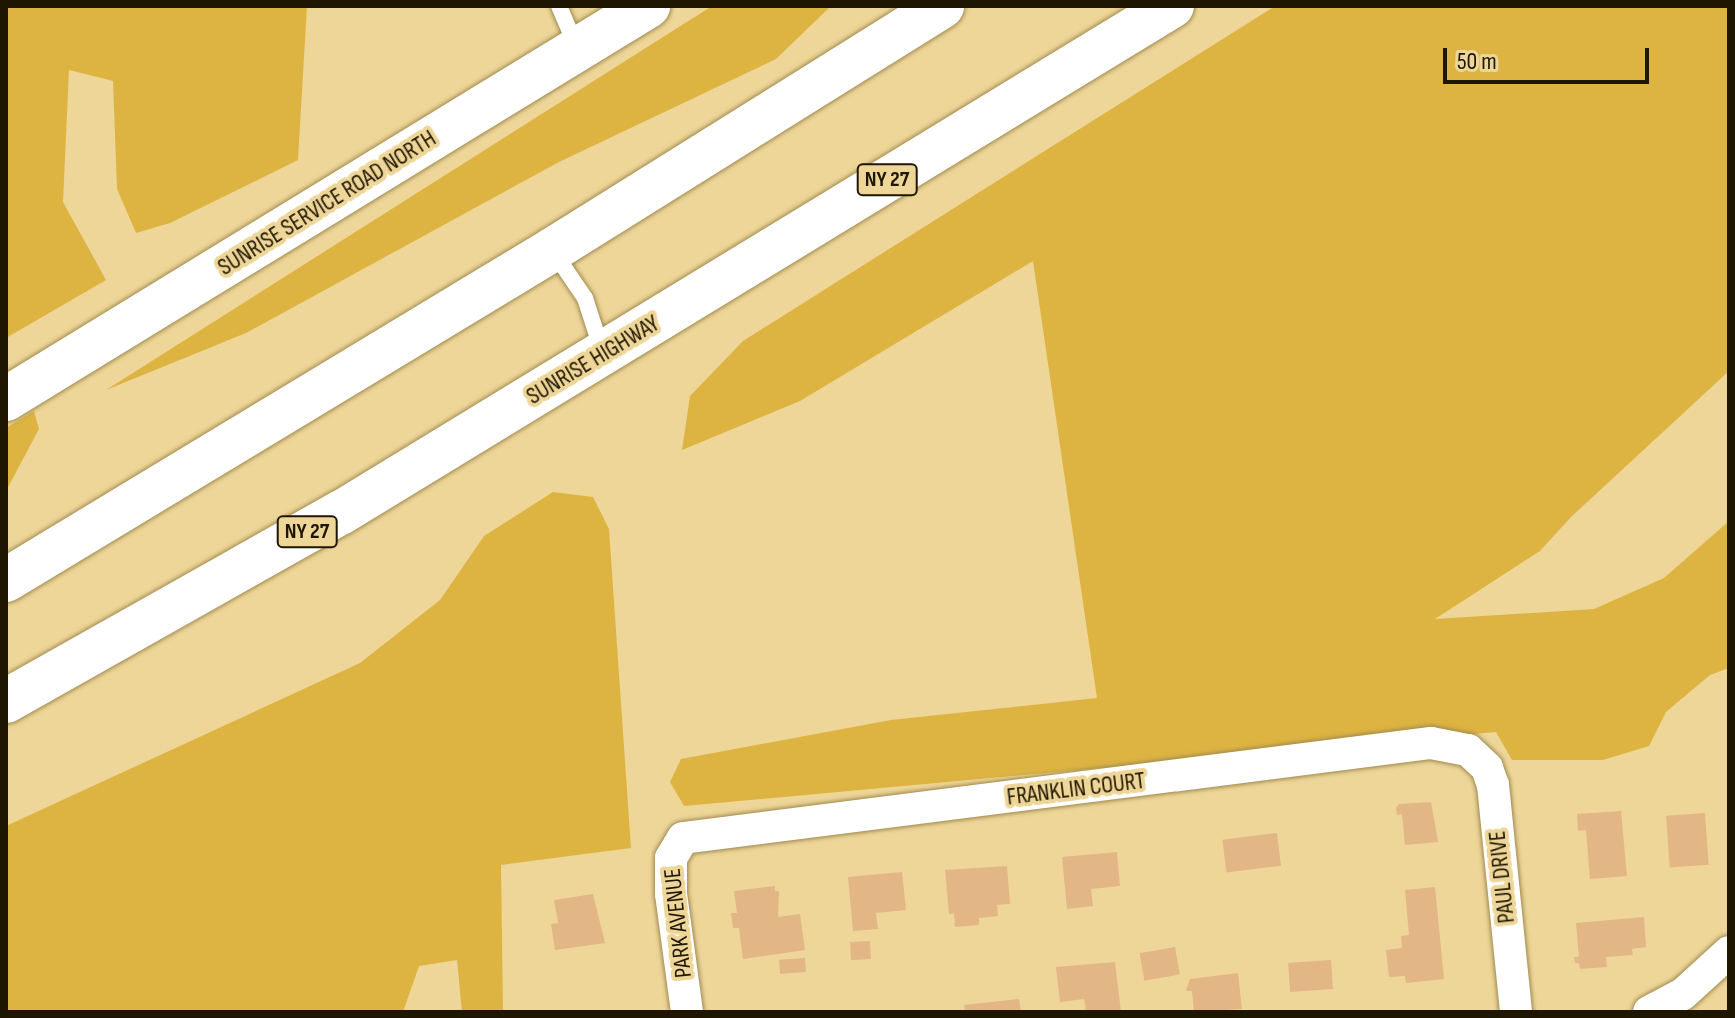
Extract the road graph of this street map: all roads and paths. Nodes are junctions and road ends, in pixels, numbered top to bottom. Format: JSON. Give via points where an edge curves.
{"nodes":[{"id":1,"x":559,"y":6,"type":"edge"},
{"id":2,"x":648,"y":6,"type":"edge"},
{"id":3,"x":942,"y":6,"type":"edge"},
{"id":4,"x":1172,"y":6,"type":"edge"},
{"id":5,"x":578,"y":49,"type":"junction"},
{"id":6,"x":552,"y":250,"type":"junction"},
{"id":7,"x":603,"y":354,"type":"junction"},
{"id":8,"x":6,"y":399,"type":"edge"},
{"id":9,"x":6,"y":580,"type":"edge"},
{"id":10,"x":6,"y":701,"type":"edge"},
{"id":11,"x":1468,"y":750,"type":"joint"},
{"id":12,"x":683,"y":838,"type":"joint"},
{"id":13,"x":1729,"y":952,"type":"edge"},
{"id":14,"x":687,"y":1012,"type":"edge"},
{"id":15,"x":1516,"y":1012,"type":"edge"},
{"id":16,"x":1649,"y":1012,"type":"edge"}],
"edges":[{"from":1,"to":5,"type":"lane"},
{"from":2,"to":5,"type":"main road","name":"SUNRISE SERVICE ROAD NORTH"},
{"from":3,"to":6,"type":"main road"},
{"from":4,"to":7,"type":"main road","name":"SUNRISE HIGHWAY","number":"NY 27"},
{"from":5,"to":8,"type":"main road","name":"SUNRISE SERVICE ROAD NORTH"},
{"from":6,"to":7,"type":"lane","via":[[585,298]]},
{"from":6,"to":9,"type":"main road"},
{"from":7,"to":10,"type":"main road","name":"SUNRISE HIGHWAY","number":"NY 27","via":[[342,512]]},
{"from":11,"to":12,"type":"street","name":"FRANKLIN COURT","via":[[1431,743]]},
{"from":11,"to":15,"type":"street","name":"PAUL DRIVE","via":[[1487,768],[1493,785]]},
{"from":12,"to":14,"type":"street","name":"PARK AVENUE","via":[[671,858],[671,894]]},
{"from":13,"to":16,"type":"street","via":[[1683,994]]}]}
